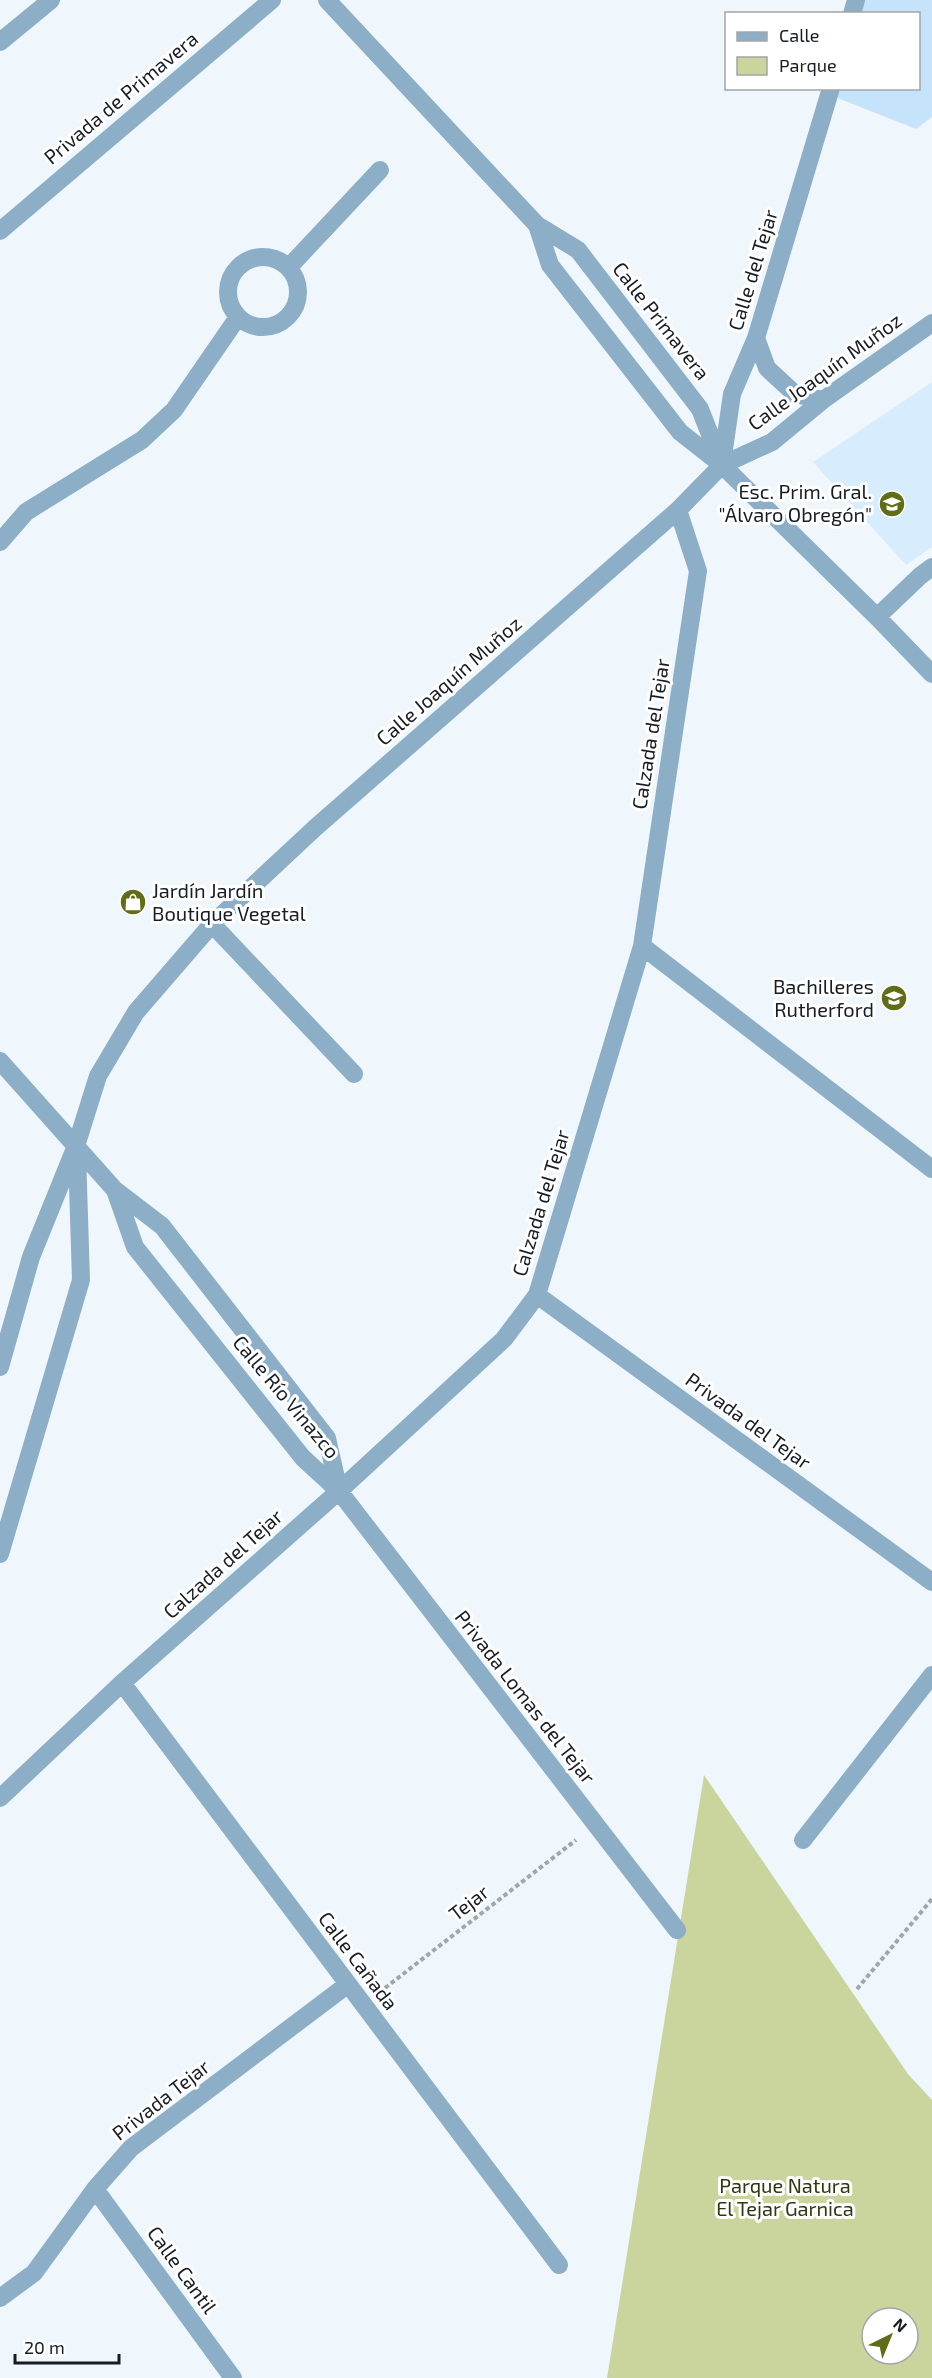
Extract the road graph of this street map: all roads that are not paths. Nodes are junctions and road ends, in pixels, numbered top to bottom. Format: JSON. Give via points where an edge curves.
{"nodes":[{"id":1,"x":51,"y":0,"type":"edge"},
{"id":2,"x":272,"y":0,"type":"edge"},
{"id":3,"x":327,"y":0,"type":"edge"},
{"id":4,"x":0,"y":42,"type":"edge"},
{"id":5,"x":830,"y":90,"type":"edge"},
{"id":6,"x":380,"y":170,"type":"dead end"},
{"id":7,"x":537,"y":225,"type":"junction"},
{"id":8,"x":0,"y":231,"type":"edge"},
{"id":9,"x":289,"y":267,"type":"junction"},
{"id":10,"x":238,"y":317,"type":"junction"},
{"id":11,"x":932,"y":323,"type":"edge"},
{"id":12,"x":756,"y":338,"type":"junction"},
{"id":13,"x":823,"y":400,"type":"junction"},
{"id":14,"x":722,"y":465,"type":"junction"},
{"id":15,"x":678,"y":510,"type":"junction"},
{"id":16,"x":0,"y":542,"type":"edge"},
{"id":17,"x":932,"y":567,"type":"edge"},
{"id":18,"x":878,"y":617,"type":"junction"},
{"id":19,"x":932,"y":674,"type":"edge"},
{"id":20,"x":212,"y":924,"type":"junction"},
{"id":21,"x":642,"y":946,"type":"junction"},
{"id":22,"x":0,"y":1061,"type":"edge"},
{"id":23,"x":354,"y":1074,"type":"dead end"},
{"id":24,"x":76,"y":1146,"type":"junction"},
{"id":25,"x":932,"y":1169,"type":"edge"},
{"id":26,"x":115,"y":1190,"type":"junction"},
{"id":27,"x":537,"y":1295,"type":"junction"},
{"id":28,"x":0,"y":1367,"type":"edge"},
{"id":29,"x":339,"y":1491,"type":"junction"},
{"id":30,"x":0,"y":1554,"type":"edge"},
{"id":31,"x":932,"y":1582,"type":"edge"},
{"id":32,"x":932,"y":1675,"type":"edge"},
{"id":33,"x":122,"y":1683,"type":"junction"},
{"id":34,"x":0,"y":1798,"type":"edge"},
{"id":35,"x":803,"y":1840,"type":"dead end"},
{"id":36,"x":677,"y":1930,"type":"dead end"},
{"id":37,"x":347,"y":1985,"type":"junction"},
{"id":38,"x":95,"y":2189,"type":"junction"},
{"id":39,"x":559,"y":2265,"type":"dead end"},
{"id":40,"x":0,"y":2298,"type":"edge"},
{"id":41,"x":232,"y":2378,"type":"edge"}],
"edges":[{"from":1,"to":4,"type":"street"},
{"from":2,"to":8,"type":"street","name":"Privada de Primavera"},
{"from":3,"to":7,"type":"street","name":"Calle Primavera"},
{"from":5,"to":12,"type":"street","name":"Calle del Tejar"},
{"from":6,"to":9,"type":"street"},
{"from":7,"to":14,"type":"street","name":"Calle Primavera","via":[[550,265],[680,432]]},
{"from":7,"to":14,"type":"street","name":"Calle Primavera","via":[[578,250],[700,409]]},
{"from":9,"to":10,"type":"street","via":[[297,283],[298,301],[288,317],[272,326],[254,326]]},
{"from":9,"to":10,"type":"street","via":[[273,257],[254,257],[238,266],[229,283],[229,301]]},
{"from":10,"to":16,"type":"street","via":[[174,410],[142,440],[26,512]]},
{"from":11,"to":13,"type":"street","name":"Calle Joaquín Muñoz"},
{"from":12,"to":13,"type":"street","via":[[767,368],[795,394]]},
{"from":12,"to":14,"type":"street","name":"Calle del Tejar","via":[[732,394]]},
{"from":13,"to":14,"type":"street","name":"Calle Joaquín Muñoz","via":[[772,442]]},
{"from":14,"to":15,"type":"street","name":"Calle Joaquín Muñoz"},
{"from":14,"to":18,"type":"street","name":"Calle Primavera"},
{"from":15,"to":20,"type":"street","name":"Calle Joaquín Muñoz","via":[[315,828]]},
{"from":15,"to":21,"type":"street","name":"Calzada del Tejar","via":[[698,571]]},
{"from":17,"to":18,"type":"street"},
{"from":18,"to":19,"type":"street","name":"Calle Primavera"},
{"from":20,"to":23,"type":"street"},
{"from":20,"to":24,"type":"street","name":"Calle Joaquín Muñoz","via":[[135,1012],[98,1076]]},
{"from":21,"to":25,"type":"street"},
{"from":21,"to":27,"type":"street","name":"Calzada del Tejar"},
{"from":22,"to":24,"type":"street","name":"Calle Río Vinazco"},
{"from":24,"to":26,"type":"street","name":"Calle Río Vinazco"},
{"from":24,"to":28,"type":"street","via":[[31,1257]]},
{"from":24,"to":30,"type":"street","via":[[81,1280]]},
{"from":26,"to":29,"type":"street","name":"Calle Río Vinazco","via":[[135,1247],[303,1458]]},
{"from":26,"to":29,"type":"street","name":"Calle Río Vinazco","via":[[162,1226],[327,1438]]},
{"from":27,"to":29,"type":"street","name":"Calzada del Tejar","via":[[504,1339]]},
{"from":27,"to":31,"type":"street","name":"Privada del Tejar"},
{"from":29,"to":33,"type":"street","name":"Calzada del Tejar"},
{"from":29,"to":36,"type":"street","name":"Privada Lomas del Tejar"},
{"from":32,"to":35,"type":"street"},
{"from":33,"to":34,"type":"street","name":"Calzada del Tejar"},
{"from":33,"to":37,"type":"street","name":"Calle Cañada"},
{"from":37,"to":38,"type":"street","name":"Privada Tejar","via":[[131,2148]]},
{"from":37,"to":39,"type":"street","name":"Calle Cañada"},
{"from":38,"to":40,"type":"street","name":"Privada Tejar","via":[[34,2273]]},
{"from":38,"to":41,"type":"street","name":"Calle Cantil"}]}
